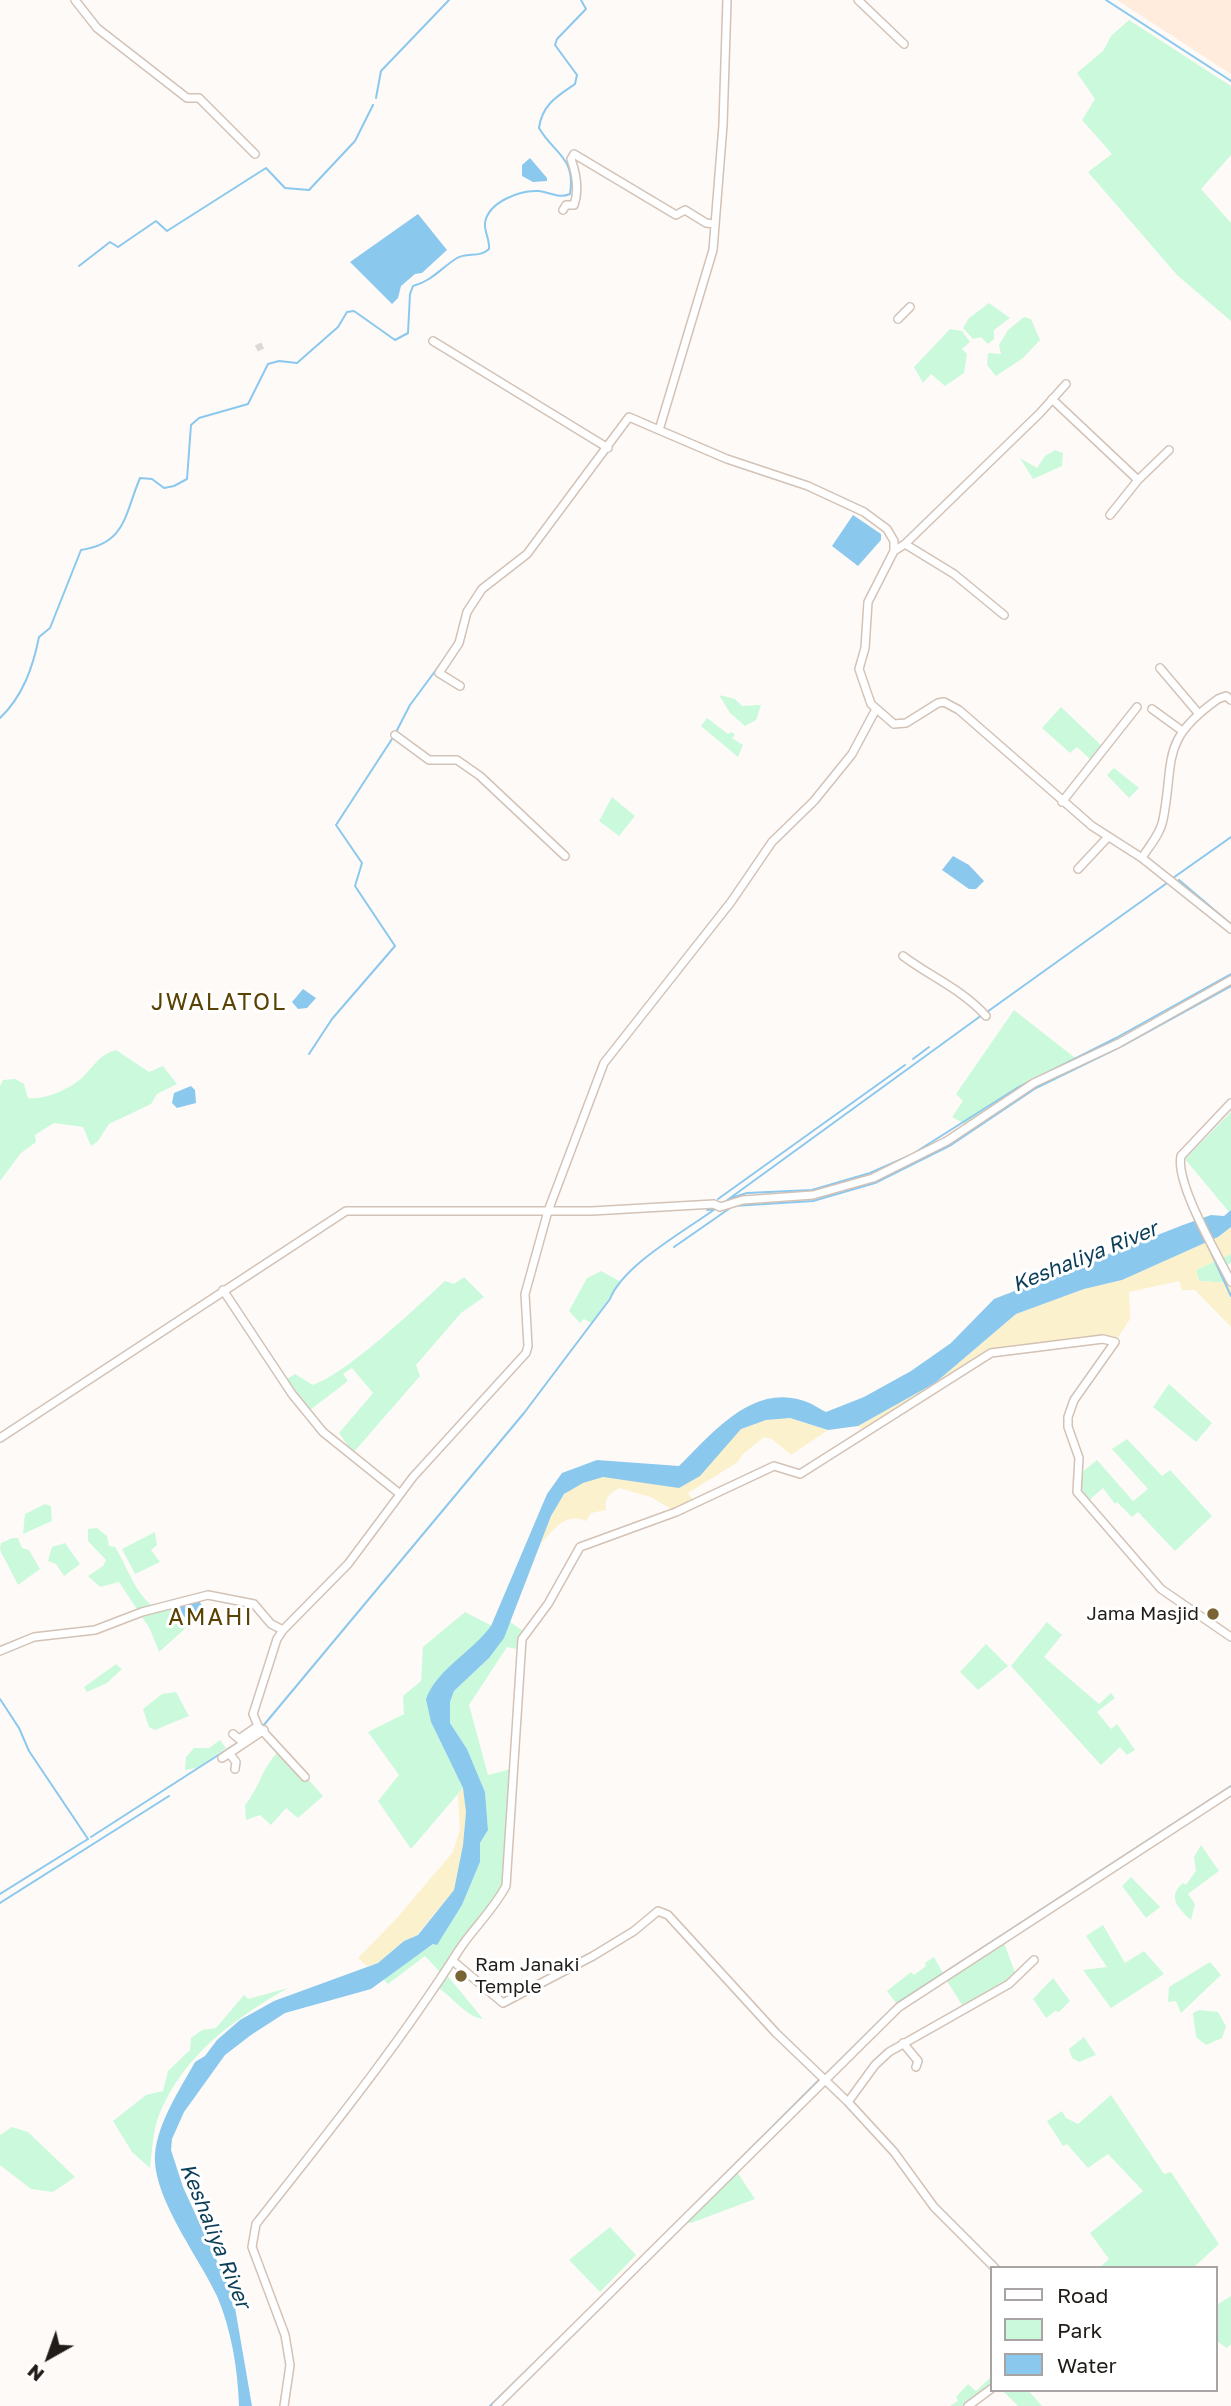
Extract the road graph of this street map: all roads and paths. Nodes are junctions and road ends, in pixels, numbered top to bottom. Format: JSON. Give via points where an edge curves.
{"nodes":[{"id":1,"x":737,"y":0,"type":"edge"},
{"id":2,"x":858,"y":0,"type":"edge"},
{"id":3,"x":76,"y":1,"type":"edge"},
{"id":4,"x":728,"y":1,"type":"edge"},
{"id":5,"x":904,"y":44,"type":"dead end"},
{"id":6,"x":255,"y":154,"type":"dead end"},
{"id":7,"x":563,"y":210,"type":"dead end"},
{"id":8,"x":715,"y":224,"type":"junction"},
{"id":9,"x":909,"y":307,"type":"dead end"},
{"id":10,"x":898,"y":319,"type":"dead end"},
{"id":11,"x":433,"y":341,"type":"dead end"},
{"id":12,"x":1066,"y":384,"type":"dead end"},
{"id":13,"x":1052,"y":399,"type":"junction"},
{"id":14,"x":659,"y":430,"type":"junction"},
{"id":15,"x":608,"y":448,"type":"junction"},
{"id":16,"x":1169,"y":450,"type":"dead end"},
{"id":17,"x":1138,"y":480,"type":"junction"},
{"id":18,"x":1110,"y":515,"type":"dead end"},
{"id":19,"x":892,"y":535,"type":"junction"},
{"id":20,"x":908,"y":542,"type":"junction"},
{"id":21,"x":894,"y":551,"type":"junction"},
{"id":22,"x":1004,"y":615,"type":"dead end"},
{"id":23,"x":1160,"y":668,"type":"dead end"},
{"id":24,"x":460,"y":686,"type":"dead end"},
{"id":25,"x":1231,"y":700,"type":"edge"},
{"id":26,"x":1137,"y":707,"type":"dead end"},
{"id":27,"x":876,"y":709,"type":"junction"},
{"id":28,"x":1152,"y":709,"type":"dead end"},
{"id":29,"x":1199,"y":714,"type":"junction"},
{"id":30,"x":1181,"y":730,"type":"junction"},
{"id":31,"x":395,"y":735,"type":"dead end"},
{"id":32,"x":1062,"y":802,"type":"junction"},
{"id":33,"x":1108,"y":837,"type":"junction"},
{"id":34,"x":565,"y":856,"type":"dead end"},
{"id":35,"x":1142,"y":858,"type":"junction"},
{"id":36,"x":1077,"y":869,"type":"dead end"},
{"id":37,"x":1231,"y":929,"type":"edge"},
{"id":38,"x":903,"y":956,"type":"dead end"},
{"id":39,"x":1231,"y":980,"type":"edge"},
{"id":40,"x":984,"y":1014,"type":"dead end"},
{"id":41,"x":1231,"y":1103,"type":"edge"},
{"id":42,"x":548,"y":1211,"type":"junction"},
{"id":43,"x":1231,"y":1282,"type":"edge"},
{"id":44,"x":223,"y":1290,"type":"junction"},
{"id":45,"x":0,"y":1438,"type":"edge"},
{"id":46,"x":400,"y":1494,"type":"junction"},
{"id":47,"x":283,"y":1630,"type":"junction"},
{"id":48,"x":1231,"y":1637,"type":"edge"},
{"id":49,"x":0,"y":1651,"type":"edge"},
{"id":50,"x":261,"y":1728,"type":"junction"},
{"id":51,"x":233,"y":1734,"type":"dead end"},
{"id":52,"x":235,"y":1769,"type":"dead end"},
{"id":53,"x":305,"y":1777,"type":"dead end"},
{"id":54,"x":1231,"y":1791,"type":"edge"},
{"id":55,"x":453,"y":1961,"type":"junction"},
{"id":56,"x":1034,"y":1961,"type":"dead end"},
{"id":57,"x":903,"y":2043,"type":"junction"},
{"id":58,"x":916,"y":2067,"type":"dead end"},
{"id":59,"x":825,"y":2079,"type":"junction"},
{"id":60,"x":848,"y":2102,"type":"junction"},
{"id":61,"x":993,"y":2266,"type":"edge"},
{"id":62,"x":990,"y":2390,"type":"edge"},
{"id":63,"x":284,"y":2406,"type":"edge"},
{"id":64,"x":496,"y":2406,"type":"edge"},
{"id":65,"x":968,"y":2406,"type":"edge"}],
"edges":[{"from":1,"to":4,"type":"street"},
{"from":2,"to":5,"type":"street"},
{"from":3,"to":6,"type":"street","via":[[97,28],[187,98],[199,98]]},
{"from":4,"to":8,"type":"street"},
{"from":7,"to":8,"type":"street","via":[[577,200],[574,154],[676,215],[685,210]]},
{"from":8,"to":14,"type":"street","via":[[704,287]]},
{"from":9,"to":10,"type":"street"},
{"from":11,"to":15,"type":"street"},
{"from":12,"to":13,"type":"street"},
{"from":13,"to":17,"type":"street"},
{"from":13,"to":20,"type":"street"},
{"from":14,"to":15,"type":"street","via":[[629,417]]},
{"from":14,"to":19,"type":"street","via":[[814,489],[864,512]]},
{"from":15,"to":24,"type":"street","via":[[527,554],[482,589],[467,612],[459,643],[439,673]]},
{"from":16,"to":17,"type":"street"},
{"from":17,"to":18,"type":"street"},
{"from":19,"to":20,"type":"street"},
{"from":19,"to":21,"type":"street"},
{"from":20,"to":21,"type":"street"},
{"from":20,"to":22,"type":"street"},
{"from":21,"to":27,"type":"street","via":[[868,602],[859,669]]},
{"from":23,"to":29,"type":"street"},
{"from":25,"to":29,"type":"street","via":[[1226,696],[1218,699]]},
{"from":26,"to":32,"type":"street"},
{"from":27,"to":32,"type":"street","via":[[894,724],[906,723],[931,705],[944,702]]},
{"from":27,"to":42,"type":"street","via":[[852,754],[772,842],[731,902],[604,1063]]},
{"from":28,"to":30,"type":"street"},
{"from":29,"to":30,"type":"street"},
{"from":30,"to":35,"type":"street","via":[[1170,757],[1163,820]]},
{"from":31,"to":34,"type":"street","via":[[429,761],[457,760],[480,776]]},
{"from":32,"to":33,"type":"street"},
{"from":33,"to":35,"type":"street"},
{"from":33,"to":36,"type":"street"},
{"from":35,"to":37,"type":"street"},
{"from":38,"to":40,"type":"street"},
{"from":39,"to":42,"type":"street","via":[[1119,1043],[1034,1083],[947,1141],[873,1178],[813,1195],[743,1200],[726,1207]]},
{"from":41,"to":43,"type":"street","via":[[1181,1156],[1179,1165]]},
{"from":42,"to":44,"type":"street","via":[[346,1211]]},
{"from":42,"to":46,"type":"street","via":[[525,1294],[526,1353]]},
{"from":44,"to":45,"type":"street"},
{"from":44,"to":46,"type":"street","via":[[323,1432]]},
{"from":46,"to":47,"type":"street","via":[[348,1564]]},
{"from":47,"to":49,"type":"street","via":[[271,1624],[254,1604],[208,1595],[95,1630],[34,1637]]},
{"from":47,"to":50,"type":"street","via":[[257,1696],[253,1714]]},
{"from":48,"to":55,"type":"street","via":[[1161,1589],[1077,1492],[1079,1458],[1068,1417],[1074,1400],[1115,1342],[1091,1340],[991,1353],[800,1474],[774,1466],[676,1512],[580,1547],[522,1639],[506,1886]]},
{"from":50,"to":51,"type":"street","via":[[239,1739]]},
{"from":50,"to":52,"type":"street","via":[[225,1755],[236,1762]]},
{"from":50,"to":53,"type":"street"},
{"from":54,"to":59,"type":"street","via":[[899,2007]]},
{"from":55,"to":59,"type":"street","via":[[503,2003],[593,1956],[662,1912]]},
{"from":55,"to":63,"type":"street","via":[[256,2224],[252,2247],[285,2335],[290,2365]]},
{"from":56,"to":57,"type":"street","via":[[1009,1984]]},
{"from":57,"to":58,"type":"street","via":[[918,2060]]},
{"from":57,"to":60,"type":"street","via":[[875,2065]]},
{"from":59,"to":60,"type":"street"},
{"from":59,"to":64,"type":"street"},
{"from":60,"to":61,"type":"street","via":[[894,2152],[934,2207]]},
{"from":62,"to":65,"type":"street"}]}
